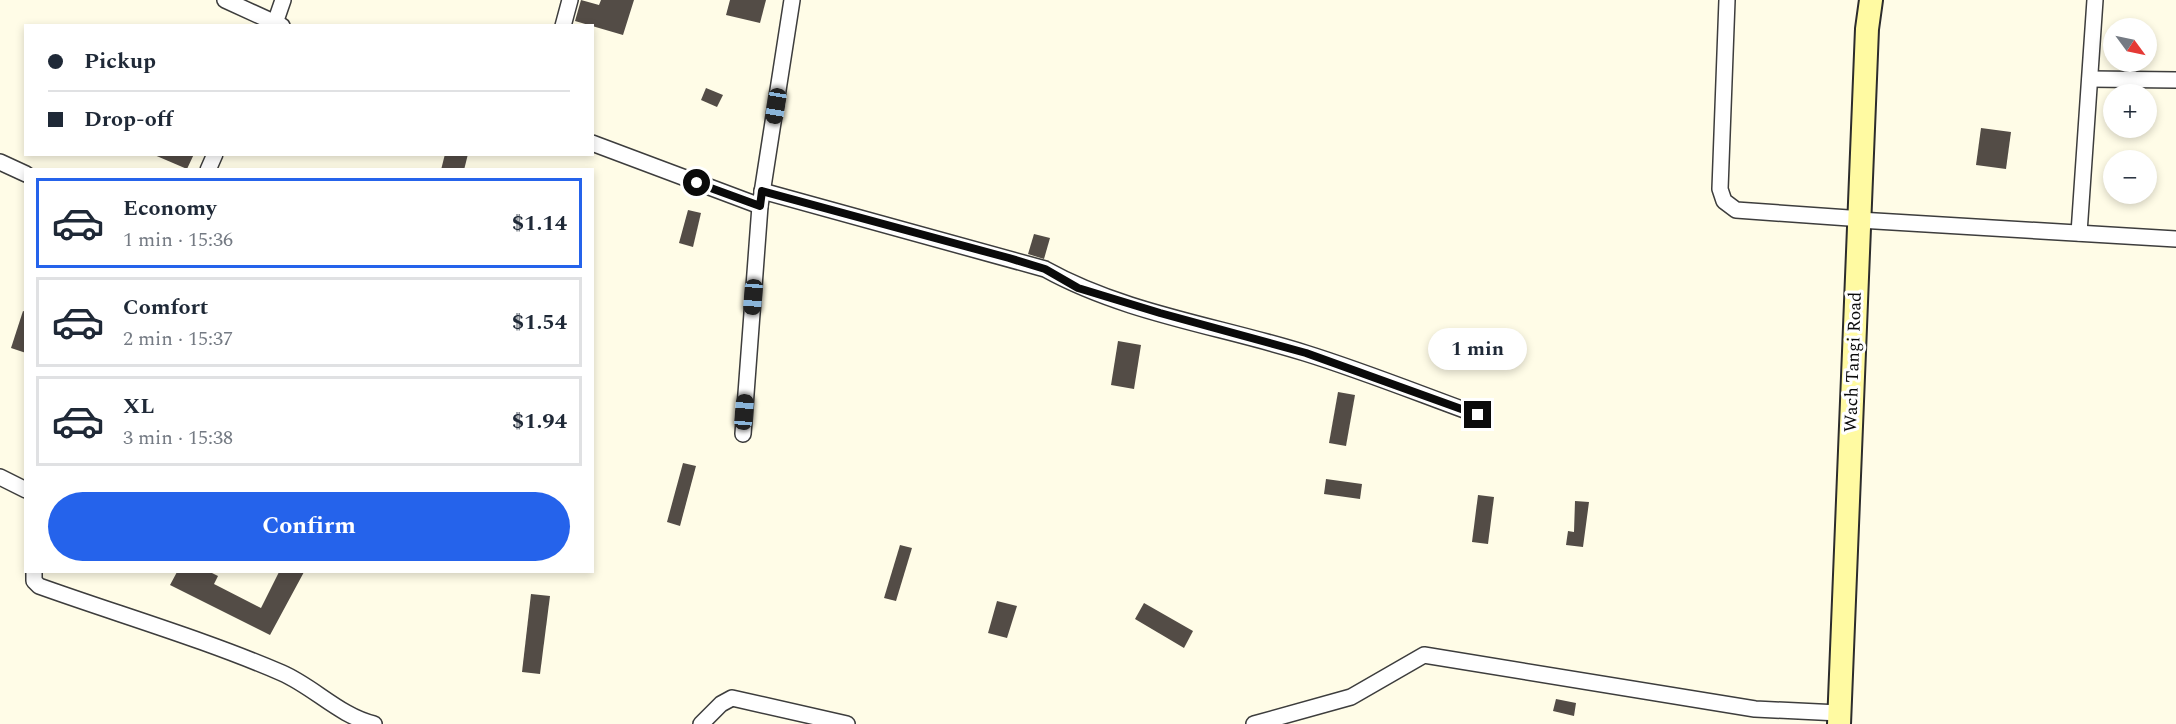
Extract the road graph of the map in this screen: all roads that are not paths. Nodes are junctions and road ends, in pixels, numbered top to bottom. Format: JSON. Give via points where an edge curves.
{"nodes":[{"id":1,"x":225,"y":0,"type":"edge"},
{"id":2,"x":283,"y":0,"type":"edge"},
{"id":3,"x":570,"y":0,"type":"edge"},
{"id":4,"x":792,"y":0,"type":"edge"},
{"id":5,"x":1727,"y":0,"type":"edge"},
{"id":6,"x":1871,"y":0,"type":"edge"},
{"id":7,"x":2095,"y":0,"type":"edge"},
{"id":8,"x":275,"y":24,"type":"edge"},
{"id":9,"x":277,"y":24,"type":"edge"},
{"id":10,"x":564,"y":24,"type":"edge"},
{"id":11,"x":2090,"y":79,"type":"junction"},
{"id":12,"x":2176,"y":80,"type":"edge"},
{"id":13,"x":594,"y":144,"type":"edge"},
{"id":14,"x":0,"y":162,"type":"edge"},
{"id":15,"x":24,"y":173,"type":"edge"},
{"id":16,"x":761,"y":198,"type":"junction"},
{"id":17,"x":1854,"y":219,"type":"junction"},
{"id":18,"x":2079,"y":233,"type":"junction"},
{"id":19,"x":2176,"y":238,"type":"edge"},
{"id":20,"x":1478,"y":415,"type":"dead end"},
{"id":21,"x":743,"y":434,"type":"dead end"},
{"id":22,"x":0,"y":477,"type":"edge"},
{"id":23,"x":24,"y":489,"type":"edge"},
{"id":24,"x":34,"y":573,"type":"edge"},
{"id":25,"x":1839,"y":718,"type":"edge"},
{"id":26,"x":374,"y":724,"type":"edge"},
{"id":27,"x":701,"y":724,"type":"edge"},
{"id":28,"x":847,"y":724,"type":"edge"},
{"id":29,"x":1254,"y":724,"type":"edge"}],
"edges":[{"from":1,"to":8,"type":"street"},
{"from":2,"to":9,"type":"street"},
{"from":3,"to":10,"type":"street"},
{"from":4,"to":16,"type":"street"},
{"from":5,"to":17,"type":"street","via":[[1720,189],[1724,201],[1736,210]]},
{"from":6,"to":17,"type":"main road","name":"Wach Tangi Road"},
{"from":7,"to":11,"type":"street"},
{"from":11,"to":12,"type":"street"},
{"from":11,"to":18,"type":"street"},
{"from":13,"to":16,"type":"street"},
{"from":14,"to":15,"type":"street"},
{"from":16,"to":20,"type":"street","via":[[1045,269],[1078,288],[1306,353]]},
{"from":16,"to":21,"type":"street"},
{"from":17,"to":18,"type":"street"},
{"from":17,"to":25,"type":"main road","name":"Wach Tangi Road"},
{"from":18,"to":19,"type":"street"},
{"from":22,"to":23,"type":"street"},
{"from":24,"to":26,"type":"street","via":[[39,586],[239,655],[302,682],[359,721]]},
{"from":25,"to":29,"type":"street","via":[[1755,709],[1424,655],[1351,697]]},
{"from":27,"to":28,"type":"street","via":[[732,698]]}]}
